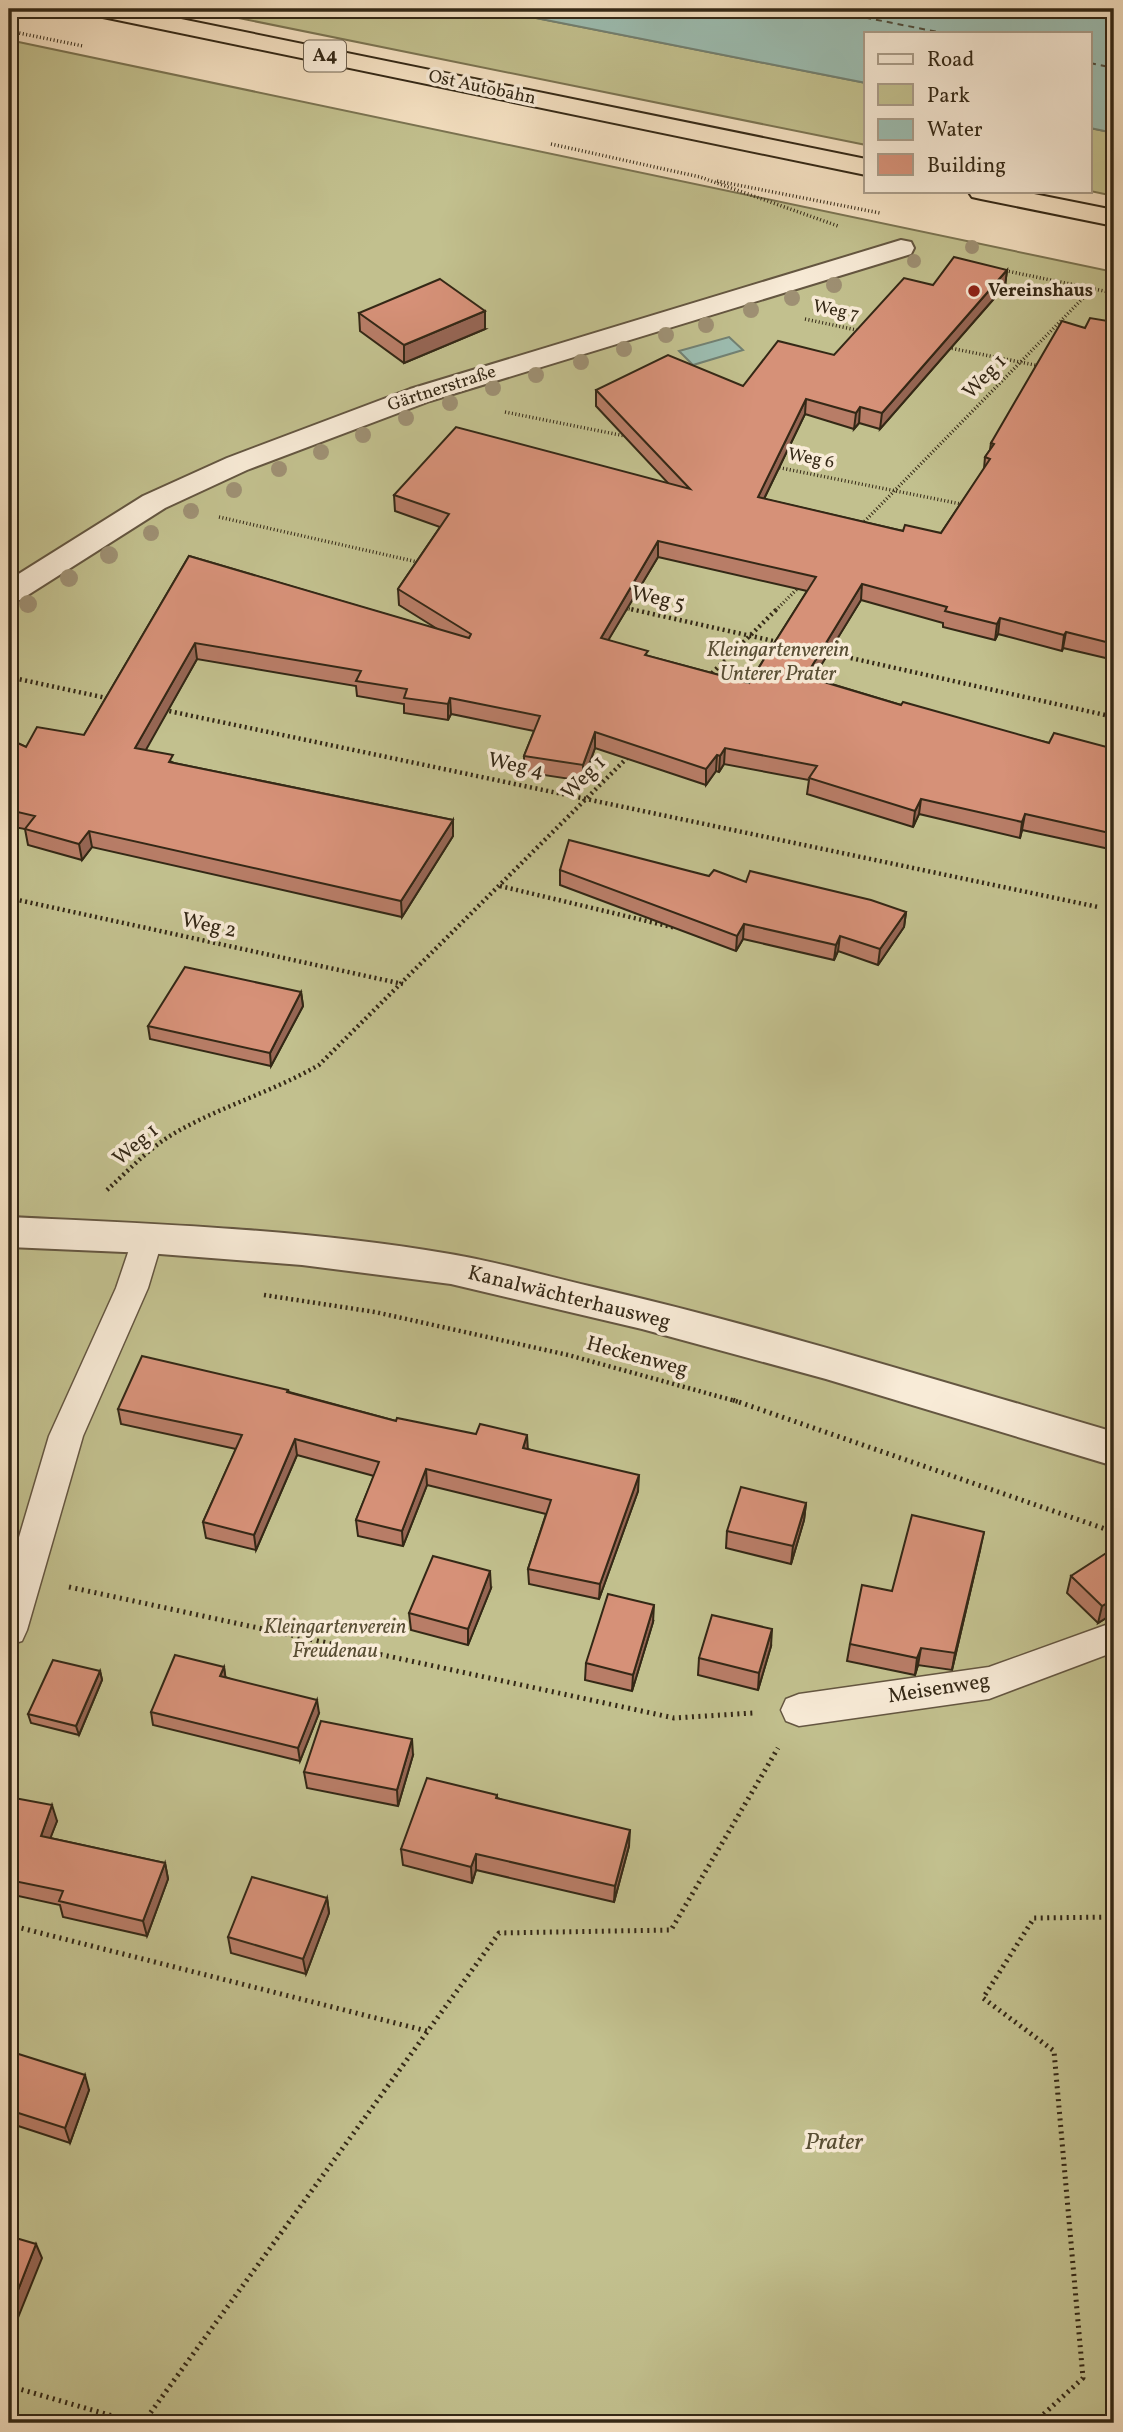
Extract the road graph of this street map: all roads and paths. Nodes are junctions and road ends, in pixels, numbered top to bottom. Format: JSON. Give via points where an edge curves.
{"nodes":[{"id":1,"x":98,"y":9,"type":"edge"},
{"id":2,"x":9,"y":32,"type":"edge"},
{"id":3,"x":90,"y":48,"type":"dead end"},
{"id":4,"x":550,"y":144,"type":"dead end"},
{"id":5,"x":864,"y":167,"type":"edge"},
{"id":6,"x":700,"y":177,"type":"junction"},
{"id":7,"x":986,"y":192,"type":"edge"},
{"id":8,"x":885,"y":214,"type":"dead end"},
{"id":9,"x":1114,"y":218,"type":"edge"},
{"id":10,"x":901,"y":248,"type":"joint"},
{"id":11,"x":996,"y":269,"type":"edge"},
{"id":12,"x":1091,"y":290,"type":"junction"},
{"id":13,"x":1114,"y":293,"type":"edge"},
{"id":14,"x":797,"y":318,"type":"dead end"},
{"id":15,"x":863,"y":331,"type":"edge"},
{"id":16,"x":942,"y":347,"type":"edge"},
{"id":17,"x":1021,"y":363,"type":"junction"},
{"id":18,"x":1048,"y":368,"type":"edge"},
{"id":19,"x":501,"y":411,"type":"dead end"},
{"id":20,"x":637,"y":439,"type":"edge"},
{"id":21,"x":774,"y":466,"type":"edge"},
{"id":22,"x":896,"y":491,"type":"junction"},
{"id":23,"x":154,"y":502,"type":"junction"},
{"id":24,"x":978,"y":508,"type":"edge"},
{"id":25,"x":857,"y":529,"type":"edge"},
{"id":26,"x":430,"y":564,"type":"edge"},
{"id":27,"x":808,"y":578,"type":"edge"},
{"id":28,"x":9,"y":593,"type":"edge"},
{"id":29,"x":617,"y":606,"type":"edge"},
{"id":30,"x":750,"y":635,"type":"junction"},
{"id":31,"x":791,"y":644,"type":"edge"},
{"id":32,"x":818,"y":650,"type":"edge"},
{"id":33,"x":9,"y":677,"type":"edge"},
{"id":34,"x":702,"y":683,"type":"edge"},
{"id":35,"x":116,"y":700,"type":"edge"},
{"id":36,"x":157,"y":708,"type":"edge"},
{"id":37,"x":1114,"y":717,"type":"edge"},
{"id":38,"x":635,"y":749,"type":"edge"},
{"id":39,"x":587,"y":797,"type":"junction"},
{"id":40,"x":500,"y":886,"type":"junction"},
{"id":41,"x":9,"y":898,"type":"edge"},
{"id":42,"x":1098,"y":907,"type":"dead end"},
{"id":43,"x":688,"y":931,"type":"edge"},
{"id":44,"x":403,"y":984,"type":"junction"},
{"id":45,"x":9,"y":1232,"type":"edge"},
{"id":46,"x":59,"y":1234,"type":"junction"},
{"id":47,"x":147,"y":1238,"type":"junction"},
{"id":48,"x":256,"y":1294,"type":"dead end"},
{"id":49,"x":1114,"y":1449,"type":"edge"},
{"id":50,"x":1114,"y":1532,"type":"edge"},
{"id":51,"x":23,"y":1577,"type":"junction"},
{"id":52,"x":9,"y":1630,"type":"edge"},
{"id":53,"x":1114,"y":1637,"type":"edge"},
{"id":54,"x":799,"y":1710,"type":"junction"},
{"id":55,"x":1114,"y":1917,"type":"edge"},
{"id":56,"x":9,"y":1925,"type":"edge"},
{"id":57,"x":427,"y":2031,"type":"junction"},
{"id":58,"x":9,"y":2386,"type":"edge"},
{"id":59,"x":136,"y":2423,"type":"edge"},
{"id":60,"x":143,"y":2423,"type":"edge"},
{"id":61,"x":1034,"y":2423,"type":"edge"}],
"edges":[{"from":1,"to":5,"type":"highway","name":"Ost Autobahn","number":"A4"},
{"from":2,"to":3,"type":"path"},
{"from":4,"to":6,"type":"path"},
{"from":6,"to":8,"type":"path"},
{"from":6,"to":10,"type":"path"},
{"from":7,"to":9,"type":"highway"},
{"from":10,"to":23,"type":"street","name":"Gärtnerstraße","via":[[420,395],[237,464]]},
{"from":11,"to":12,"type":"path"},
{"from":12,"to":13,"type":"path"},
{"from":12,"to":17,"type":"path","name":"Weg 1"},
{"from":14,"to":15,"type":"path","name":"Weg 7"},
{"from":16,"to":17,"type":"path"},
{"from":17,"to":18,"type":"path"},
{"from":17,"to":22,"type":"path","name":"Weg 1"},
{"from":19,"to":20,"type":"path"},
{"from":21,"to":22,"type":"path","name":"Weg 6"},
{"from":22,"to":24,"type":"path","name":"Weg 6"},
{"from":22,"to":25,"type":"path","name":"Weg 1"},
{"from":23,"to":26,"type":"path"},
{"from":23,"to":28,"type":"street","name":"Gärtnerstraße"},
{"from":27,"to":30,"type":"path"},
{"from":29,"to":30,"type":"path","name":"Weg 5"},
{"from":30,"to":31,"type":"path","name":"Weg 5"},
{"from":30,"to":34,"type":"path"},
{"from":32,"to":37,"type":"path"},
{"from":33,"to":35,"type":"path"},
{"from":36,"to":39,"type":"path","name":"Weg 4"},
{"from":38,"to":39,"type":"path","name":"Weg 1"},
{"from":39,"to":40,"type":"path","name":"Weg 1"},
{"from":39,"to":42,"type":"path","name":"Weg 4"},
{"from":40,"to":43,"type":"path"},
{"from":40,"to":44,"type":"path","name":"Weg 1"},
{"from":41,"to":44,"type":"path","name":"Weg 2"},
{"from":44,"to":46,"type":"path","name":"Weg 1","via":[[319,1065],[291,1083],[169,1136]]},
{"from":45,"to":46,"type":"street","name":"Kanalwächterhausweg"},
{"from":46,"to":47,"type":"street","name":"Kanalwächterhausweg"},
{"from":47,"to":49,"type":"street","name":"Kanalwächterhausweg","via":[[302,1250],[451,1269],[827,1363]]},
{"from":47,"to":51,"type":"lane","via":[[132,1288],[66,1436]]},
{"from":48,"to":50,"type":"path","name":"Heckenweg","via":[[375,1312],[568,1355],[751,1405]]},
{"from":51,"to":52,"type":"lane"},
{"from":51,"to":54,"type":"path","via":[[674,1718]]},
{"from":53,"to":54,"type":"lane","name":"Meisenweg","via":[[989,1683]]},
{"from":54,"to":57,"type":"path","via":[[671,1930],[499,1933]]},
{"from":55,"to":61,"type":"path","via":[[1034,1918],[983,1998],[1054,2050],[1083,2378]]},
{"from":56,"to":57,"type":"path"},
{"from":57,"to":60,"type":"path"},
{"from":58,"to":59,"type":"path"}]}
